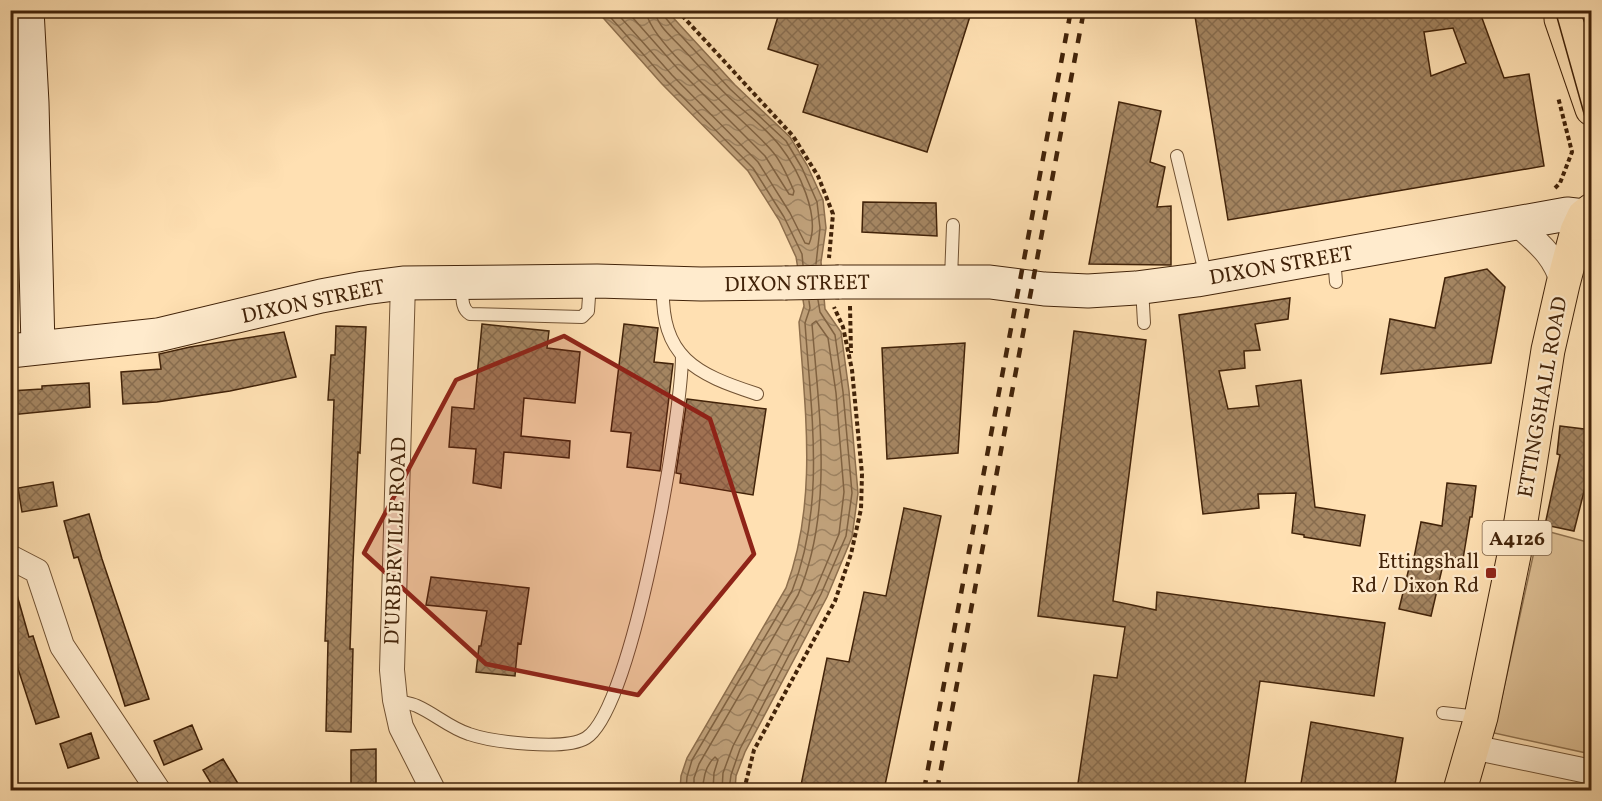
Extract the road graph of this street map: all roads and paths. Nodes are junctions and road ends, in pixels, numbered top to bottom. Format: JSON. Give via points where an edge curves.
{"nodes":[{"id":1,"x":27,"y":10,"type":"edge"},
{"id":2,"x":676,"y":10,"type":"edge"},
{"id":3,"x":1562,"y":10,"type":"edge"},
{"id":4,"x":1580,"y":10,"type":"edge"},
{"id":5,"x":1592,"y":29,"type":"edge"},
{"id":6,"x":1558,"y":96,"type":"dead end"},
{"id":7,"x":1592,"y":109,"type":"edge"},
{"id":8,"x":1177,"y":156,"type":"dead end"},
{"id":9,"x":1588,"y":213,"type":"edge"},
{"id":10,"x":1550,"y":217,"type":"junction"},
{"id":11,"x":1516,"y":223,"type":"junction"},
{"id":12,"x":953,"y":225,"type":"dead end"},
{"id":13,"x":1206,"y":278,"type":"junction"},
{"id":14,"x":951,"y":280,"type":"junction"},
{"id":15,"x":833,"y":281,"type":"junction"},
{"id":16,"x":403,"y":283,"type":"junction"},
{"id":17,"x":663,"y":283,"type":"junction"},
{"id":18,"x":1563,"y":284,"type":"junction"},
{"id":19,"x":1142,"y":287,"type":"junction"},
{"id":20,"x":1144,"y":323,"type":"dead end"},
{"id":21,"x":24,"y":349,"type":"edge"},
{"id":22,"x":682,"y":355,"type":"junction"},
{"id":23,"x":850,"y":362,"type":"junction"},
{"id":24,"x":757,"y":394,"type":"dead end"},
{"id":25,"x":10,"y":557,"type":"edge"},
{"id":26,"x":395,"y":700,"type":"junction"},
{"id":27,"x":1443,"y":712,"type":"dead end"},
{"id":28,"x":1476,"y":732,"type":"junction"},
{"id":29,"x":1592,"y":772,"type":"edge"},
{"id":30,"x":158,"y":790,"type":"edge"},
{"id":31,"x":433,"y":790,"type":"edge"},
{"id":32,"x":744,"y":790,"type":"edge"},
{"id":33,"x":1460,"y":790,"type":"edge"}],
"edges":[{"from":1,"to":21,"type":"street","via":[[32,103]]},
{"from":2,"to":15,"type":"path","via":[[793,136],[818,176],[833,214]]},
{"from":3,"to":7,"type":"main road","via":[[1561,19]]},
{"from":4,"to":5,"type":"main road"},
{"from":6,"to":10,"type":"path","via":[[1572,152],[1560,183],[1547,196]]},
{"from":8,"to":13,"type":"lane"},
{"from":9,"to":10,"type":"street","name":"DIXON STREET"},
{"from":9,"to":18,"type":"main road","name":"ETTINGSHALL ROAD","number":"A4126","via":[[1577,231]]},
{"from":10,"to":11,"type":"street","name":"DIXON STREET"},
{"from":11,"to":13,"type":"street","name":"DIXON STREET","via":[[1422,235],[1335,269],[1296,257]]},
{"from":11,"to":18,"type":"street","via":[[1548,252]]},
{"from":12,"to":14,"type":"lane"},
{"from":13,"to":19,"type":"street","name":"DIXON STREET"},
{"from":14,"to":15,"type":"street","name":"DIXON STREET"},
{"from":14,"to":19,"type":"street","name":"DIXON STREET","via":[[1088,291]]},
{"from":15,"to":17,"type":"street","name":"DIXON STREET","bridge":true},
{"from":15,"to":23,"type":"path","via":[[834,307],[843,327]]},
{"from":15,"to":23,"type":"path","via":[[850,297]]},
{"from":16,"to":17,"type":"street","name":"DIXON STREET"},
{"from":16,"to":21,"type":"street","name":"DIXON STREET","via":[[321,296],[158,335]]},
{"from":16,"to":26,"type":"street","name":"D'URBERVILLE ROAD","via":[[392,670]]},
{"from":17,"to":22,"type":"lane","via":[[663,314]]},
{"from":18,"to":28,"type":"main road","name":"ETTINGSHALL ROAD","number":"A4126","via":[[1548,350],[1521,521]]},
{"from":19,"to":20,"type":"lane"},
{"from":22,"to":24,"type":"lane","via":[[703,374]]},
{"from":22,"to":26,"type":"lane","via":[[667,479],[641,607],[612,700],[598,724],[585,738],[569,743],[522,744],[468,734],[417,706]]},
{"from":23,"to":32,"type":"path","via":[[862,474],[861,508],[851,554],[835,601],[754,750]]},
{"from":25,"to":30,"type":"street","via":[[37,571],[62,646]]},
{"from":26,"to":31,"type":"street","name":"D'URBERVILLE ROAD","via":[[401,727]]},
{"from":27,"to":28,"type":"lane"},
{"from":28,"to":29,"type":"street"},
{"from":28,"to":33,"type":"main road","name":"ETTINGSHALL ROAD","number":"A4126"}]}
